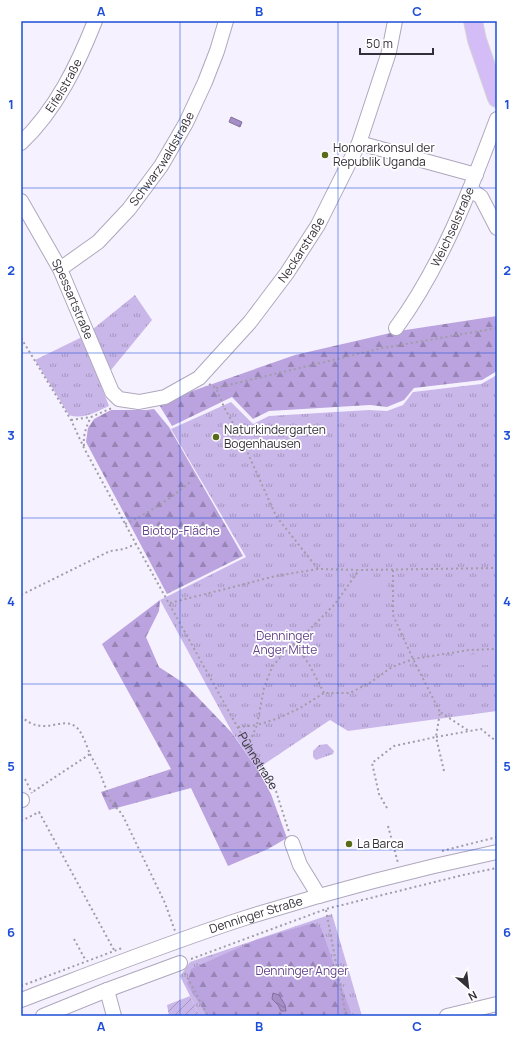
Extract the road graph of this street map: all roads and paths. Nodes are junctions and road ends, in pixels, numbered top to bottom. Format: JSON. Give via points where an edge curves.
{"nodes":[{"id":1,"x":95,"y":21,"type":"edge"},
{"id":2,"x":226,"y":21,"type":"edge"},
{"id":3,"x":395,"y":21,"type":"edge"},
{"id":4,"x":473,"y":21,"type":"edge"},
{"id":5,"x":497,"y":98,"type":"edge"},
{"id":6,"x":497,"y":119,"type":"edge"},
{"id":7,"x":21,"y":143,"type":"edge"},
{"id":8,"x":359,"y":143,"type":"junction"},
{"id":9,"x":476,"y":175,"type":"junction"},
{"id":10,"x":470,"y":189,"type":"junction"},
{"id":11,"x":21,"y":201,"type":"edge"},
{"id":12,"x":497,"y":228,"type":"edge"},
{"id":13,"x":60,"y":269,"type":"junction"},
{"id":14,"x":396,"y":328,"type":"dead end"},
{"id":15,"x":497,"y":328,"type":"edge"},
{"id":16,"x":21,"y":338,"type":"edge"},
{"id":17,"x":199,"y":378,"type":"junction"},
{"id":18,"x":216,"y":388,"type":"junction"},
{"id":19,"x":119,"y":399,"type":"junction"},
{"id":20,"x":91,"y":417,"type":"junction"},
{"id":21,"x":71,"y":420,"type":"junction"},
{"id":22,"x":84,"y":448,"type":"junction"},
{"id":23,"x":190,"y":482,"type":"dead end"},
{"id":24,"x":125,"y":524,"type":"junction"},
{"id":25,"x":136,"y":544,"type":"junction"},
{"id":26,"x":497,"y":568,"type":"edge"},
{"id":27,"x":318,"y":569,"type":"junction"},
{"id":28,"x":359,"y":570,"type":"junction"},
{"id":29,"x":394,"y":570,"type":"junction"},
{"id":30,"x":21,"y":595,"type":"edge"},
{"id":31,"x":170,"y":603,"type":"junction"},
{"id":32,"x":295,"y":644,"type":"junction"},
{"id":33,"x":497,"y":649,"type":"edge"},
{"id":34,"x":413,"y":659,"type":"junction"},
{"id":35,"x":324,"y":693,"type":"junction"},
{"id":36,"x":440,"y":712,"type":"junction"},
{"id":37,"x":21,"y":716,"type":"edge"},
{"id":38,"x":257,"y":725,"type":"junction"},
{"id":39,"x":238,"y":727,"type":"junction"},
{"id":40,"x":469,"y":731,"type":"junction"},
{"id":41,"x":436,"y":737,"type":"junction"},
{"id":42,"x":497,"y":742,"type":"edge"},
{"id":43,"x":248,"y":746,"type":"junction"},
{"id":44,"x":90,"y":754,"type":"junction"},
{"id":45,"x":444,"y":771,"type":"dead end"},
{"id":46,"x":25,"y":779,"type":"dead end"},
{"id":47,"x":25,"y":798,"type":"edge"},
{"id":48,"x":387,"y":808,"type":"dead end"},
{"id":49,"x":21,"y":821,"type":"edge"},
{"id":50,"x":388,"y":826,"type":"dead end"},
{"id":51,"x":292,"y":843,"type":"joint"},
{"id":52,"x":497,"y":852,"type":"edge"},
{"id":53,"x":398,"y":863,"type":"dead end"},
{"id":54,"x":497,"y":868,"type":"edge"},
{"id":55,"x":319,"y":896,"type":"junction"},
{"id":56,"x":326,"y":909,"type":"junction"},
{"id":57,"x":175,"y":931,"type":"dead end"},
{"id":58,"x":74,"y":939,"type":"dead end"},
{"id":59,"x":114,"y":950,"type":"dead end"},
{"id":60,"x":86,"y":961,"type":"dead end"},
{"id":61,"x":180,"y":963,"type":"junction"},
{"id":62,"x":107,"y":990,"type":"junction"},
{"id":63,"x":21,"y":1000,"type":"edge"},
{"id":64,"x":497,"y":1004,"type":"edge"},
{"id":65,"x":480,"y":1012,"type":"edge"},
{"id":66,"x":43,"y":1016,"type":"edge"},
{"id":67,"x":114,"y":1016,"type":"edge"},
{"id":68,"x":208,"y":1016,"type":"edge"},
{"id":69,"x":347,"y":1016,"type":"edge"},
{"id":70,"x":447,"y":1016,"type":"edge"}],
"edges":[{"from":1,"to":7,"type":"street","name":"Eifelstraße","via":[[76,66],[62,90]]},
{"from":2,"to":13,"type":"street","name":"Schwarzwaldstraße","via":[[205,82],[186,123],[161,166],[129,209],[98,242]]},
{"from":3,"to":8,"type":"street","name":"Neckarstraße","via":[[389,52]]},
{"from":4,"to":5,"type":"main road","via":[[476,40]]},
{"from":6,"to":9,"type":"street","name":"Weichselstraße"},
{"from":8,"to":9,"type":"street"},
{"from":8,"to":17,"type":"street","name":"Neckarstraße","via":[[318,225],[287,273],[250,322]]},
{"from":9,"to":10,"type":"street","name":"Weichselstraße"},
{"from":10,"to":12,"type":"street","via":[[481,197]]},
{"from":10,"to":14,"type":"street","name":"Weichselstraße","via":[[444,248],[413,306]]},
{"from":11,"to":13,"type":"street","name":"Spessartstraße"},
{"from":13,"to":19,"type":"street","name":"Spessartstraße","via":[[112,392]]},
{"from":15,"to":18,"type":"path","via":[[383,348]]},
{"from":16,"to":21,"type":"path","name":"Pühnstraße"},
{"from":17,"to":18,"type":"path"},
{"from":17,"to":19,"type":"street","name":"Neckarstraße","via":[[165,397],[139,402]]},
{"from":18,"to":27,"type":"path","via":[[276,516]]},
{"from":19,"to":20,"type":"path","via":[[112,408]]},
{"from":20,"to":21,"type":"path"},
{"from":20,"to":22,"type":"path","via":[[83,438]]},
{"from":21,"to":22,"type":"path","name":"Pühnstraße"},
{"from":22,"to":24,"type":"path","name":"Pühnstraße"},
{"from":23,"to":24,"type":"path","via":[[167,500]]},
{"from":24,"to":25,"type":"path","name":"Pühnstraße"},
{"from":25,"to":30,"type":"path","via":[[110,551]]},
{"from":25,"to":31,"type":"path","name":"Pühnstraße"},
{"from":26,"to":29,"type":"path"},
{"from":27,"to":28,"type":"path"},
{"from":27,"to":31,"type":"path","via":[[276,576]]},
{"from":28,"to":29,"type":"path"},
{"from":28,"to":32,"type":"path","via":[[335,604]]},
{"from":29,"to":34,"type":"path","via":[[393,615]]},
{"from":31,"to":39,"type":"path","name":"Pühnstraße"},
{"from":32,"to":35,"type":"path"},
{"from":32,"to":38,"type":"path","via":[[272,668],[264,688]]},
{"from":33,"to":34,"type":"path","via":[[469,650]]},
{"from":34,"to":35,"type":"path","via":[[392,667],[350,693]]},
{"from":34,"to":36,"type":"path"},
{"from":35,"to":38,"type":"path","via":[[300,708]]},
{"from":36,"to":40,"type":"path"},
{"from":36,"to":41,"type":"path"},
{"from":37,"to":44,"type":"path","via":[[34,726],[70,724],[77,727]]},
{"from":38,"to":39,"type":"path"},
{"from":38,"to":43,"type":"path"},
{"from":39,"to":43,"type":"path","name":"Pühnstraße"},
{"from":40,"to":41,"type":"path"},
{"from":40,"to":42,"type":"path","via":[[481,729]]},
{"from":41,"to":45,"type":"path"},
{"from":41,"to":48,"type":"path","via":[[394,746],[372,763],[379,794]]},
{"from":43,"to":51,"type":"path","name":"Pühnstraße","via":[[276,791]]},
{"from":44,"to":47,"type":"path"},
{"from":44,"to":57,"type":"path","via":[[111,802],[122,814],[165,903]]},
{"from":46,"to":47,"type":"path"},
{"from":49,"to":59,"type":"path","via":[[39,812]]},
{"from":50,"to":53,"type":"path"},
{"from":51,"to":55,"type":"street","via":[[300,865]]},
{"from":52,"to":55,"type":"street","name":"Denninger Straße"},
{"from":54,"to":56,"type":"path","name":"Denninger Straße"},
{"from":55,"to":56,"type":"path"},
{"from":55,"to":63,"type":"street","name":"Denninger Straße","via":[[244,918]]},
{"from":56,"to":61,"type":"path","name":"Denninger Straße"},
{"from":56,"to":69,"type":"path","via":[[335,966]]},
{"from":58,"to":60,"type":"path"},
{"from":61,"to":62,"type":"street"},
{"from":61,"to":68,"type":"path"},
{"from":62,"to":66,"type":"street"},
{"from":62,"to":67,"type":"street"},
{"from":64,"to":65,"type":"street"},
{"from":65,"to":70,"type":"street"}]}
